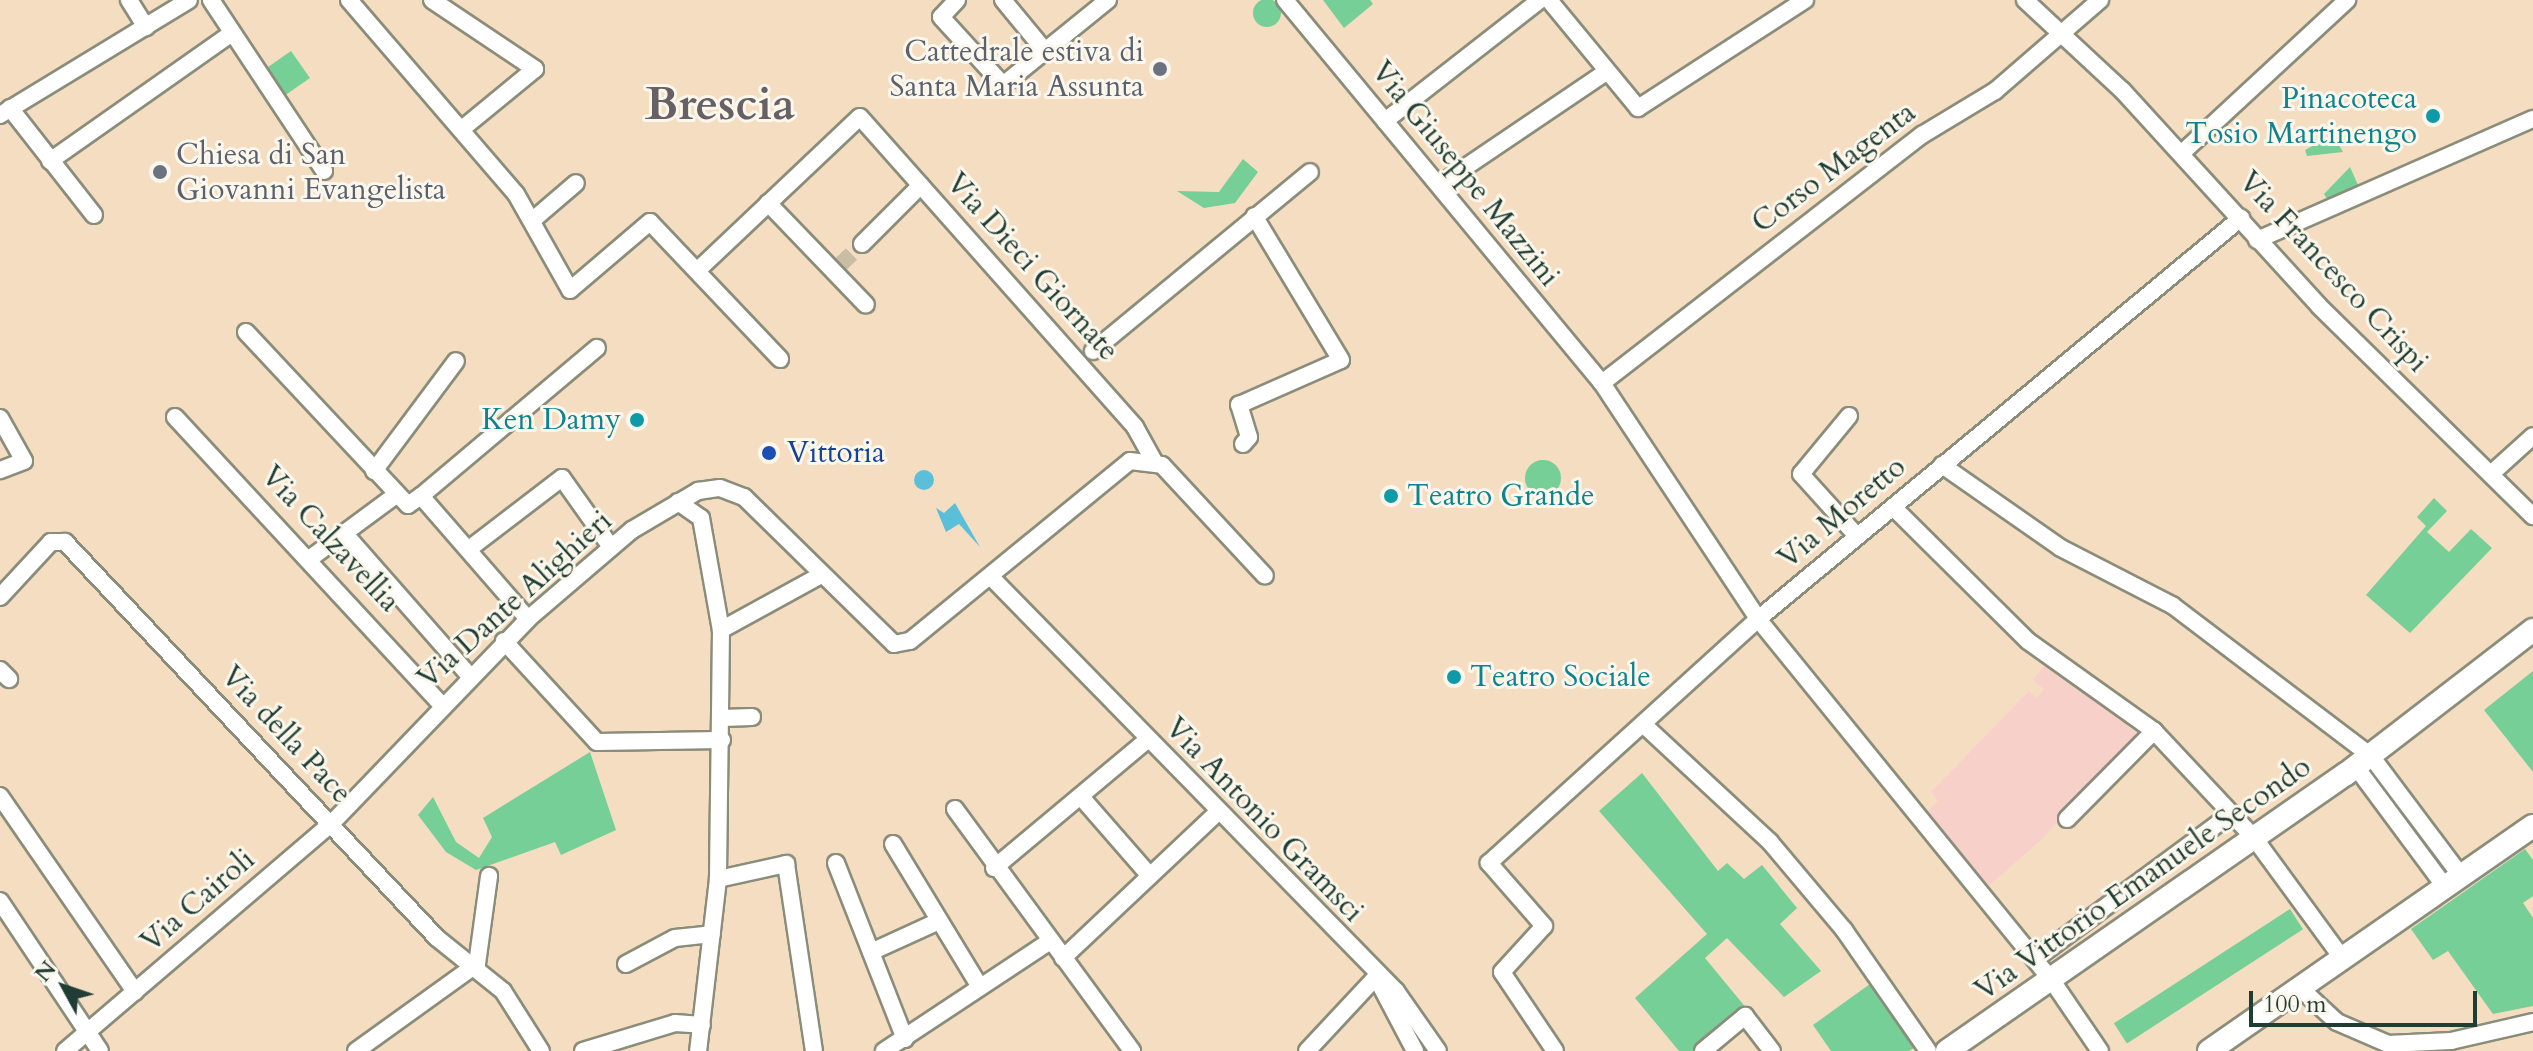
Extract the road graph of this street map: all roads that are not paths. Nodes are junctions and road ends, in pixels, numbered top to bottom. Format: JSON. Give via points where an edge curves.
{"nodes":[{"id":1,"x":129,"y":0,"type":"edge"},
{"id":2,"x":189,"y":0,"type":"edge"},
{"id":3,"x":211,"y":0,"type":"edge"},
{"id":4,"x":349,"y":0,"type":"edge"},
{"id":5,"x":432,"y":0,"type":"edge"},
{"id":6,"x":957,"y":0,"type":"edge"},
{"id":7,"x":1003,"y":0,"type":"edge"},
{"id":8,"x":1108,"y":0,"type":"edge"},
{"id":9,"x":1285,"y":0,"type":"edge"},
{"id":10,"x":1540,"y":0,"type":"edge"},
{"id":11,"x":1549,"y":0,"type":"edge"},
{"id":12,"x":1805,"y":0,"type":"edge"},
{"id":13,"x":2025,"y":0,"type":"edge"},
{"id":14,"x":2100,"y":0,"type":"edge"},
{"id":15,"x":2347,"y":0,"type":"edge"},
{"id":16,"x":146,"y":27,"type":"junction"},
{"id":17,"x":229,"y":35,"type":"junction"},
{"id":18,"x":2061,"y":36,"type":"junction"},
{"id":19,"x":1045,"y":51,"type":"junction"},
{"id":20,"x":1606,"y":72,"type":"junction"},
{"id":21,"x":5,"y":111,"type":"edge"},
{"id":22,"x":2533,"y":119,"type":"edge"},
{"id":23,"x":1385,"y":121,"type":"junction"},
{"id":24,"x":462,"y":129,"type":"junction"},
{"id":25,"x":2183,"y":152,"type":"junction"},
{"id":26,"x":50,"y":161,"type":"junction"},
{"id":27,"x":324,"y":171,"type":"dead end"},
{"id":28,"x":1310,"y":172,"type":"dead end"},
{"id":29,"x":576,"y":183,"type":"dead end"},
{"id":30,"x":921,"y":185,"type":"junction"},
{"id":31,"x":1439,"y":185,"type":"junction"},
{"id":32,"x":768,"y":203,"type":"junction"},
{"id":33,"x":94,"y":215,"type":"dead end"},
{"id":34,"x":1254,"y":216,"type":"junction"},
{"id":35,"x":2241,"y":218,"type":"junction"},
{"id":36,"x":534,"y":219,"type":"junction"},
{"id":37,"x":2257,"y":240,"type":"junction"},
{"id":38,"x":862,"y":244,"type":"tunnel mouth"},
{"id":39,"x":699,"y":269,"type":"junction"},
{"id":40,"x":866,"y":305,"type":"dead end"},
{"id":41,"x":246,"y":332,"type":"dead end"},
{"id":42,"x":597,"y":348,"type":"dead end"},
{"id":43,"x":1093,"y":351,"type":"dead end"},
{"id":44,"x":780,"y":359,"type":"dead end"},
{"id":45,"x":456,"y":361,"type":"dead end"},
{"id":46,"x":1602,"y":383,"type":"junction"},
{"id":47,"x":1849,"y":416,"type":"dead end"},
{"id":48,"x":175,"y":417,"type":"dead end"},
{"id":49,"x":0,"y":418,"type":"edge"},
{"id":50,"x":2533,"y":436,"type":"edge"},
{"id":51,"x":1243,"y":444,"type":"dead end"},
{"id":52,"x":1154,"y":461,"type":"junction"},
{"id":53,"x":1942,"y":465,"type":"junction"},
{"id":54,"x":0,"y":470,"type":"edge"},
{"id":55,"x":374,"y":471,"type":"junction"},
{"id":56,"x":2492,"y":473,"type":"junction"},
{"id":57,"x":731,"y":489,"type":"junction"},
{"id":58,"x":397,"y":494,"type":"junction"},
{"id":59,"x":421,"y":496,"type":"junction"},
{"id":60,"x":678,"y":502,"type":"junction"},
{"id":61,"x":1893,"y":507,"type":"junction"},
{"id":62,"x":2533,"y":516,"type":"edge"},
{"id":63,"x":701,"y":518,"type":"junction"},
{"id":64,"x":345,"y":534,"type":"junction"},
{"id":65,"x":1857,"y":536,"type":"junction"},
{"id":66,"x":611,"y":547,"type":"junction"},
{"id":67,"x":469,"y":549,"type":"junction"},
{"id":68,"x":312,"y":557,"type":"junction"},
{"id":69,"x":821,"y":575,"type":"junction"},
{"id":70,"x":990,"y":576,"type":"junction"},
{"id":71,"x":1265,"y":576,"type":"dead end"},
{"id":72,"x":0,"y":597,"type":"edge"},
{"id":73,"x":528,"y":619,"type":"junction"},
{"id":74,"x":1758,"y":619,"type":"junction"},
{"id":75,"x":721,"y":630,"type":"junction"},
{"id":76,"x":2533,"y":630,"type":"edge"},
{"id":77,"x":504,"y":641,"type":"junction"},
{"id":78,"x":469,"y":675,"type":"junction"},
{"id":79,"x":440,"y":703,"type":"junction"},
{"id":80,"x":752,"y":717,"type":"dead end"},
{"id":81,"x":722,"y":718,"type":"junction"},
{"id":82,"x":1643,"y":724,"type":"junction"},
{"id":83,"x":2154,"y":731,"type":"junction"},
{"id":84,"x":722,"y":740,"type":"junction"},
{"id":85,"x":1147,"y":740,"type":"junction"},
{"id":86,"x":2364,"y":762,"type":"junction"},
{"id":87,"x":0,"y":796,"type":"edge"},
{"id":88,"x":1082,"y":798,"type":"junction"},
{"id":89,"x":955,"y":809,"type":"dead end"},
{"id":90,"x":1218,"y":812,"type":"junction"},
{"id":91,"x":2231,"y":814,"type":"junction"},
{"id":92,"x":2067,"y":819,"type":"dead end"},
{"id":93,"x":331,"y":824,"type":"junction"},
{"id":94,"x":2533,"y":826,"type":"edge"},
{"id":95,"x":2255,"y":839,"type":"junction"},
{"id":96,"x":893,"y":844,"type":"dead end"},
{"id":97,"x":836,"y":863,"type":"dead end"},
{"id":98,"x":994,"y":868,"type":"junction"},
{"id":99,"x":489,"y":876,"type":"dead end"},
{"id":100,"x":1150,"y":876,"type":"junction"},
{"id":101,"x":718,"y":879,"type":"junction"},
{"id":102,"x":2453,"y":882,"type":"junction"},
{"id":103,"x":0,"y":901,"type":"edge"},
{"id":104,"x":939,"y":921,"type":"junction"},
{"id":105,"x":712,"y":934,"type":"junction"},
{"id":106,"x":1050,"y":941,"type":"junction"},
{"id":107,"x":871,"y":952,"type":"junction"},
{"id":108,"x":1063,"y":958,"type":"junction"},
{"id":109,"x":2342,"y":958,"type":"junction"},
{"id":110,"x":2035,"y":959,"type":"junction"},
{"id":111,"x":477,"y":964,"type":"junction"},
{"id":112,"x":626,"y":964,"type":"dead end"},
{"id":113,"x":1376,"y":977,"type":"junction"},
{"id":114,"x":2051,"y":979,"type":"junction"},
{"id":115,"x":980,"y":987,"type":"junction"},
{"id":116,"x":2300,"y":988,"type":"junction"},
{"id":117,"x":135,"y":992,"type":"junction"},
{"id":118,"x":2533,"y":1022,"type":"edge"},
{"id":119,"x":702,"y":1025,"type":"junction"},
{"id":120,"x":87,"y":1032,"type":"junction"},
{"id":121,"x":905,"y":1039,"type":"junction"},
{"id":122,"x":65,"y":1051,"type":"edge"},
{"id":123,"x":100,"y":1051,"type":"edge"},
{"id":124,"x":356,"y":1051,"type":"edge"},
{"id":125,"x":541,"y":1051,"type":"edge"},
{"id":126,"x":583,"y":1051,"type":"edge"},
{"id":127,"x":698,"y":1051,"type":"edge"},
{"id":128,"x":814,"y":1051,"type":"edge"},
{"id":129,"x":884,"y":1051,"type":"edge"},
{"id":130,"x":1132,"y":1051,"type":"edge"},
{"id":131,"x":1307,"y":1051,"type":"edge"},
{"id":132,"x":1415,"y":1051,"type":"edge"},
{"id":133,"x":1438,"y":1051,"type":"edge"},
{"id":134,"x":1555,"y":1051,"type":"edge"},
{"id":135,"x":1703,"y":1051,"type":"edge"},
{"id":136,"x":1772,"y":1051,"type":"edge"},
{"id":137,"x":1928,"y":1051,"type":"edge"},
{"id":138,"x":1947,"y":1051,"type":"edge"},
{"id":139,"x":2100,"y":1051,"type":"edge"},
{"id":140,"x":2209,"y":1051,"type":"edge"}],
"edges":[{"from":1,"to":16,"type":"street"},
{"from":2,"to":16,"type":"street"},
{"from":3,"to":17,"type":"street"},
{"from":4,"to":24,"type":"street"},
{"from":5,"to":24,"type":"street","via":[[535,69]]},
{"from":6,"to":19,"type":"street","via":[[941,17],[1003,85]]},
{"from":7,"to":19,"type":"street"},
{"from":8,"to":19,"type":"street"},
{"from":9,"to":23,"type":"street","name":"Via Giuseppe Mazzini"},
{"from":10,"to":23,"type":"street"},
{"from":11,"to":20,"type":"street"},
{"from":12,"to":20,"type":"street","via":[[1638,108]]},
{"from":13,"to":18,"type":"street","name":"Via Francesco Crispi"},
{"from":14,"to":18,"type":"street","name":"Corso Magenta"},
{"from":15,"to":25,"type":"street"},
{"from":16,"to":21,"type":"street"},
{"from":17,"to":26,"type":"street"},
{"from":17,"to":27,"type":"street"},
{"from":18,"to":25,"type":"street","name":"Via Francesco Crispi"},
{"from":18,"to":46,"type":"street","name":"Corso Magenta"},
{"from":20,"to":31,"type":"street"},
{"from":21,"to":26,"type":"street"},
{"from":22,"to":37,"type":"street"},
{"from":23,"to":31,"type":"street","name":"Via Giuseppe Mazzini"},
{"from":24,"to":36,"type":"street"},
{"from":25,"to":35,"type":"street","name":"Via Francesco Crispi"},
{"from":26,"to":33,"type":"street"},
{"from":28,"to":34,"type":"street"},
{"from":29,"to":36,"type":"street"},
{"from":30,"to":32,"type":"street","name":"Via Dieci Giornate","via":[[860,117]]},
{"from":30,"to":38,"type":"street"},
{"from":30,"to":52,"type":"street","name":"Via Dieci Giornate","via":[[1135,427]]},
{"from":31,"to":46,"type":"street","name":"Via Giuseppe Mazzini"},
{"from":32,"to":39,"type":"street"},
{"from":32,"to":40,"type":"street","via":[[837,268]]},
{"from":34,"to":43,"type":"street"},
{"from":34,"to":51,"type":"street","via":[[1341,360],[1239,405],[1249,437]]},
{"from":35,"to":37,"type":"street","name":"Via Francesco Crispi"},
{"from":35,"to":53,"type":"street","name":"Via Moretto"},
{"from":36,"to":39,"type":"street","via":[[570,290],[650,222]]},
{"from":37,"to":56,"type":"street","name":"Via Francesco Crispi"},
{"from":39,"to":44,"type":"street"},
{"from":41,"to":55,"type":"street"},
{"from":42,"to":59,"type":"street"},
{"from":45,"to":55,"type":"street"},
{"from":46,"to":74,"type":"street","name":"Via Giuseppe Mazzini"},
{"from":47,"to":65,"type":"street","via":[[1801,474]]},
{"from":48,"to":68,"type":"street","name":"Via Calzavellia"},
{"from":49,"to":54,"type":"street","via":[[24,461]]},
{"from":50,"to":56,"type":"street"},
{"from":52,"to":70,"type":"street","via":[[1130,461]]},
{"from":52,"to":71,"type":"street","name":"Via Dieci Giornate"},
{"from":53,"to":61,"type":"street","name":"Via Moretto"},
{"from":53,"to":86,"type":"street","via":[[2061,548],[2172,605]]},
{"from":55,"to":58,"type":"street"},
{"from":56,"to":62,"type":"street","name":"Via Francesco Crispi"},
{"from":57,"to":60,"type":"street","name":"Via Dante Alighieri","via":[[698,491]]},
{"from":57,"to":63,"type":"street","via":[[709,502]]},
{"from":57,"to":69,"type":"street"},
{"from":58,"to":59,"type":"street","via":[[408,505]]},
{"from":58,"to":64,"type":"street"},
{"from":59,"to":67,"type":"street"},
{"from":60,"to":63,"type":"street"},
{"from":60,"to":66,"type":"street","name":"Via Dante Alighieri"},
{"from":61,"to":65,"type":"street","name":"Via Moretto"},
{"from":61,"to":83,"type":"street","via":[[2028,641]]},
{"from":63,"to":75,"type":"street"},
{"from":64,"to":68,"type":"street"},
{"from":64,"to":78,"type":"street"},
{"from":65,"to":74,"type":"street","name":"Via Moretto"},
{"from":66,"to":67,"type":"street","via":[[562,478]]},
{"from":66,"to":73,"type":"street","name":"Via Dante Alighieri"},
{"from":67,"to":73,"type":"street"},
{"from":68,"to":79,"type":"street","name":"Via Calzavellia"},
{"from":69,"to":70,"type":"street","via":[[886,640],[903,644]]},
{"from":69,"to":75,"type":"street"},
{"from":70,"to":85,"type":"street","name":"Via Antonio Gramsci"},
{"from":72,"to":93,"type":"street","name":"Via della Pace","via":[[58,539]]},
{"from":73,"to":77,"type":"street","name":"Via Dante Alighieri"},
{"from":74,"to":82,"type":"street","name":"Via Moretto"},
{"from":74,"to":110,"type":"street","name":"Via Giuseppe Mazzini"},
{"from":75,"to":81,"type":"street"},
{"from":76,"to":86,"type":"main road","name":"Via Vittorio Emanuele Secondo"},
{"from":77,"to":78,"type":"street","name":"Via Dante Alighieri"},
{"from":77,"to":84,"type":"street","via":[[597,742]]},
{"from":78,"to":79,"type":"street","name":"Via Dante Alighieri"},
{"from":79,"to":93,"type":"street","name":"Via Dante Alighieri"},
{"from":80,"to":81,"type":"street"},
{"from":81,"to":84,"type":"street"},
{"from":82,"to":134,"type":"street","name":"Via Moretto","via":[[1489,863],[1544,926],[1502,972]]},
{"from":82,"to":137,"type":"street","via":[[1770,842],[1844,930]]},
{"from":83,"to":91,"type":"street"},
{"from":83,"to":92,"type":"street"},
{"from":84,"to":101,"type":"street"},
{"from":85,"to":88,"type":"street"},
{"from":85,"to":90,"type":"street","name":"Via Antonio Gramsci"},
{"from":86,"to":95,"type":"main road","name":"Via Vittorio Emanuele Secondo"},
{"from":86,"to":102,"type":"street"},
{"from":87,"to":117,"type":"street"},
{"from":88,"to":98,"type":"street"},
{"from":88,"to":100,"type":"street"},
{"from":89,"to":98,"type":"street"},
{"from":90,"to":100,"type":"street"},
{"from":90,"to":113,"type":"street","name":"Via Antonio Gramsci"},
{"from":91,"to":95,"type":"street"},
{"from":91,"to":110,"type":"street","name":"Via Vittorio Emanuele Secondo"},
{"from":93,"to":111,"type":"street","name":"Via della Pace","via":[[437,938]]},
{"from":93,"to":117,"type":"street","name":"Via Cairoli"},
{"from":94,"to":102,"type":"main road"},
{"from":95,"to":109,"type":"street"},
{"from":95,"to":114,"type":"main road","name":"Via Vittorio Emanuele Secondo"},
{"from":96,"to":104,"type":"street"},
{"from":97,"to":107,"type":"street"},
{"from":98,"to":106,"type":"street"},
{"from":99,"to":111,"type":"street"},
{"from":100,"to":108,"type":"street"},
{"from":101,"to":105,"type":"street"},
{"from":101,"to":128,"type":"street","via":[[786,864]]},
{"from":102,"to":109,"type":"main road"},
{"from":103,"to":120,"type":"street"},
{"from":104,"to":107,"type":"street"},
{"from":104,"to":115,"type":"street"},
{"from":105,"to":112,"type":"street","via":[[675,938]]},
{"from":105,"to":119,"type":"street"},
{"from":106,"to":108,"type":"street"},
{"from":106,"to":115,"type":"street"},
{"from":107,"to":121,"type":"street"},
{"from":108,"to":130,"type":"street"},
{"from":109,"to":116,"type":"main road"},
{"from":110,"to":114,"type":"street","name":"Via Giuseppe Mazzini"},
{"from":111,"to":124,"type":"street"},
{"from":111,"to":125,"type":"street"},
{"from":113,"to":131,"type":"street"},
{"from":113,"to":132,"type":"street","name":"Via Antonio Gramsci"},
{"from":113,"to":133,"type":"street","name":"Via Antonio Gramsci","via":[[1396,991]]},
{"from":114,"to":138,"type":"main road","name":"Via Vittorio Emanuele Secondo"},
{"from":114,"to":139,"type":"street","name":"Via Giuseppe Mazzini"},
{"from":115,"to":121,"type":"street"},
{"from":116,"to":118,"type":"street","via":[[2337,1022],[2388,1044],[2451,1041]]},
{"from":116,"to":140,"type":"main road"},
{"from":117,"to":120,"type":"street","name":"Via Cairoli"},
{"from":119,"to":126,"type":"street","via":[[675,1023]]},
{"from":119,"to":127,"type":"street"},
{"from":120,"to":122,"type":"street","name":"Via Cairoli"},
{"from":120,"to":123,"type":"street"},
{"from":121,"to":129,"type":"street"},
{"from":135,"to":136,"type":"street","via":[[1745,1016]]}]}
